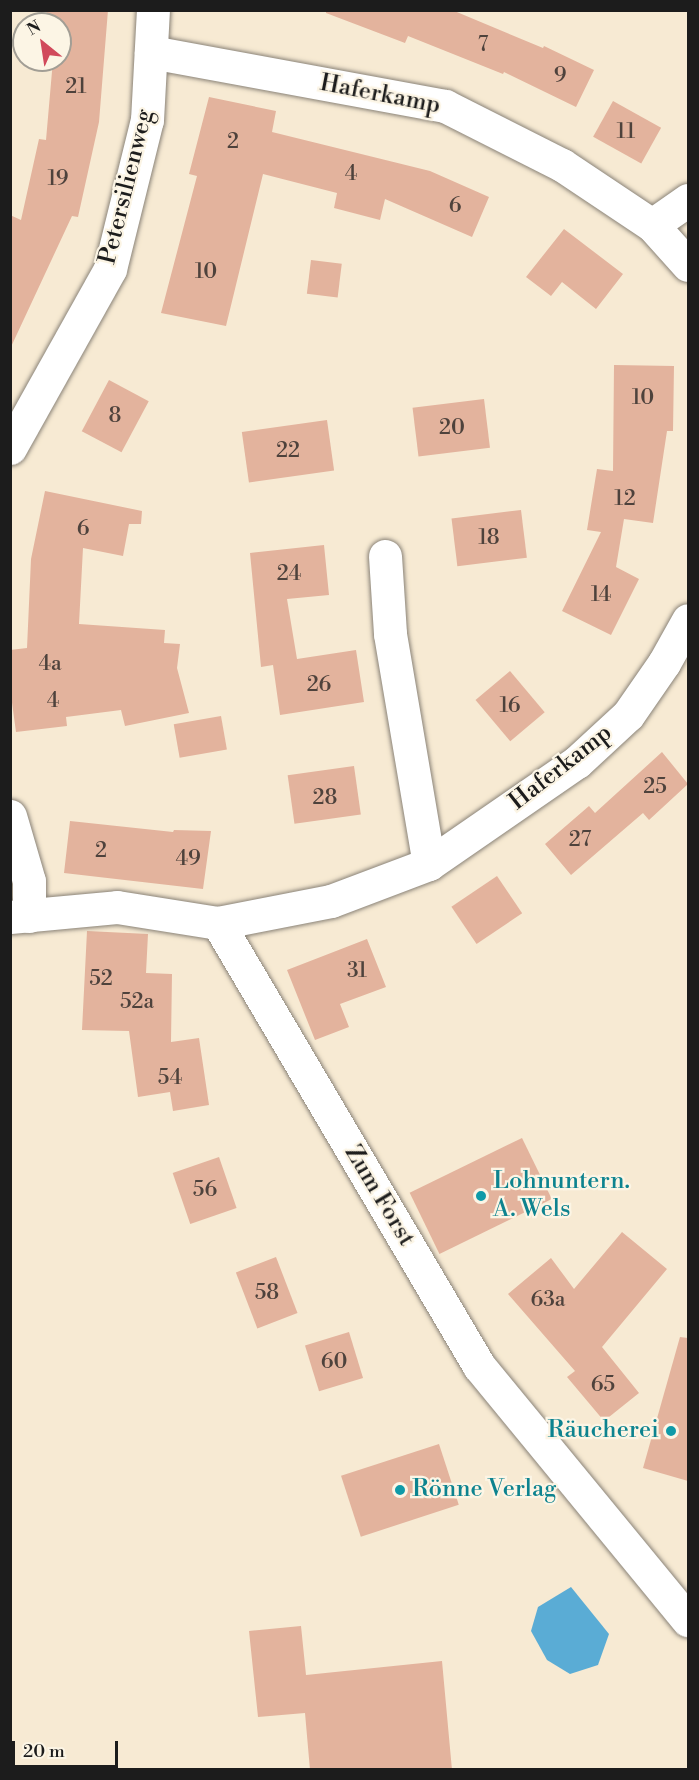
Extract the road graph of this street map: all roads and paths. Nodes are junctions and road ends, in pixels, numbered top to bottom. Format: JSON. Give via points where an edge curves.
{"nodes":[{"id":1,"x":153,"y":10,"type":"edge"},
{"id":2,"x":151,"y":52,"type":"junction"},
{"id":3,"x":688,"y":200,"type":"edge"},
{"id":4,"x":652,"y":225,"type":"junction"},
{"id":5,"x":688,"y":265,"type":"edge"},
{"id":6,"x":10,"y":448,"type":"edge"},
{"id":7,"x":385,"y":555,"type":"dead end"},
{"id":8,"x":688,"y":620,"type":"edge"},
{"id":9,"x":10,"y":816,"type":"edge"},
{"id":10,"x":429,"y":864,"type":"junction"},
{"id":11,"x":20,"y":917,"type":"edge"},
{"id":12,"x":218,"y":923,"type":"junction"},
{"id":13,"x":688,"y":1623,"type":"edge"}],
"edges":[{"from":1,"to":2,"type":"street","name":"Petersilienweg"},
{"from":2,"to":4,"type":"street","name":"Haferkamp","via":[[445,106],[562,165]]},
{"from":2,"to":6,"type":"street","name":"Petersilienweg","via":[[147,120],[110,269]]},
{"from":3,"to":4,"type":"street"},
{"from":4,"to":5,"type":"street","name":"Haferkamp"},
{"from":7,"to":10,"type":"street","via":[[390,634]]},
{"from":8,"to":10,"type":"street","name":"Haferkamp","via":[[628,715],[577,762]]},
{"from":9,"to":11,"type":"street","via":[[30,881]]},
{"from":10,"to":12,"type":"street","name":"Haferkamp","via":[[331,901]]},
{"from":11,"to":12,"type":"street","via":[[117,907]]},
{"from":12,"to":13,"type":"street","name":"Zum Forst","via":[[479,1366]]}]}
